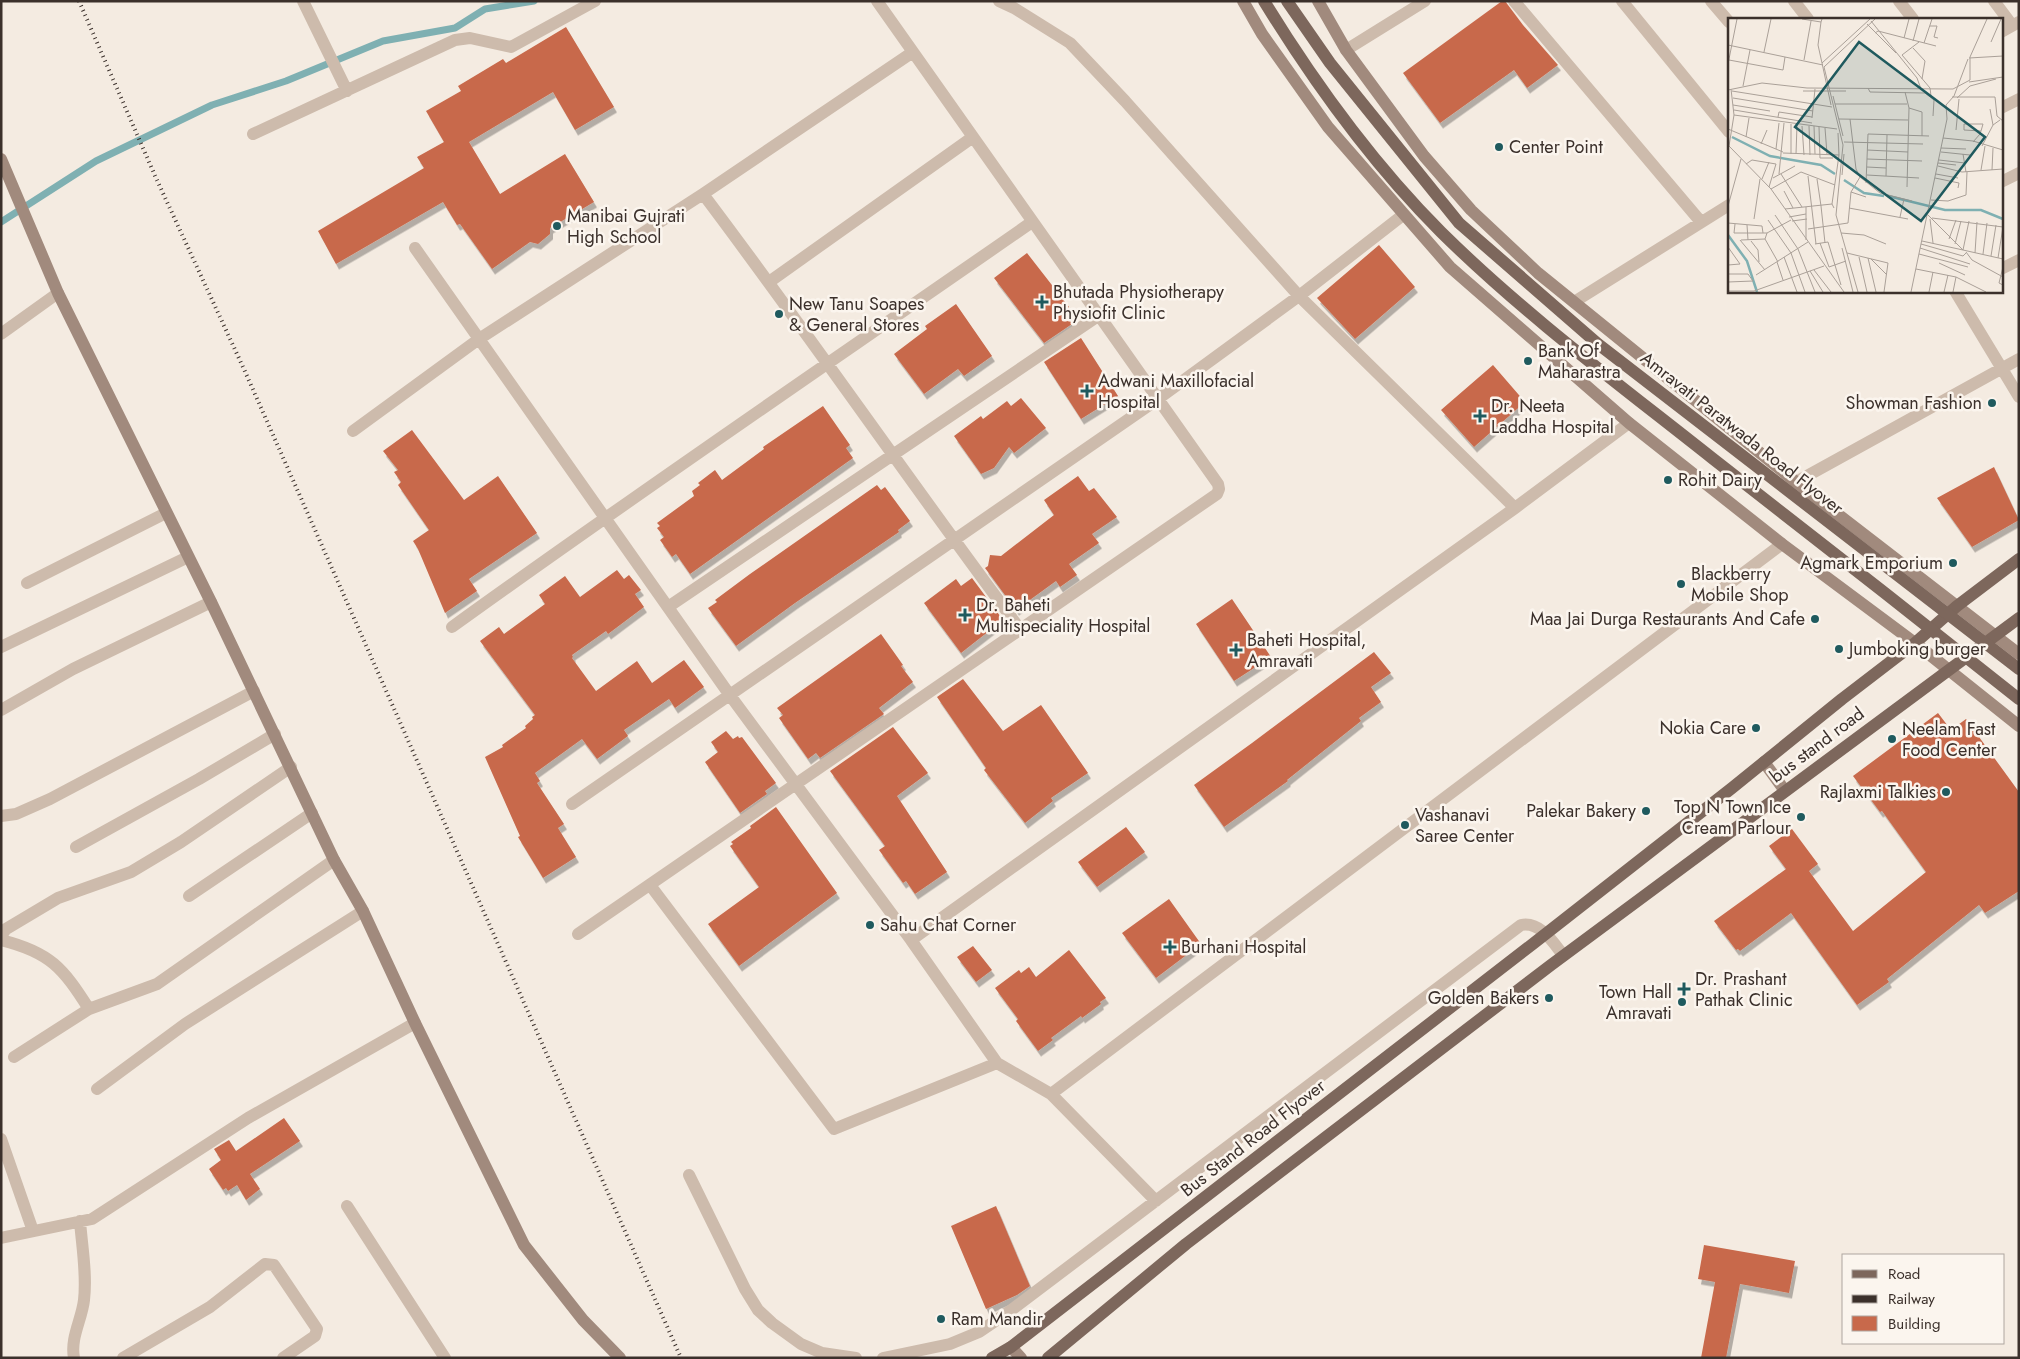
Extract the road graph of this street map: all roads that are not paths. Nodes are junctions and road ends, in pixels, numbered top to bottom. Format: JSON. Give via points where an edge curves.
{"nodes":[{"id":1,"x":303,"y":1,"type":"edge"},
{"id":2,"x":595,"y":1,"type":"edge"},
{"id":3,"x":877,"y":1,"type":"edge"},
{"id":4,"x":999,"y":1,"type":"edge"},
{"id":5,"x":1243,"y":1,"type":"edge"},
{"id":6,"x":1264,"y":1,"type":"edge"},
{"id":7,"x":1287,"y":1,"type":"edge"},
{"id":8,"x":1318,"y":1,"type":"edge"},
{"id":9,"x":1425,"y":1,"type":"edge"},
{"id":10,"x":1514,"y":1,"type":"edge"},
{"id":11,"x":1622,"y":1,"type":"edge"},
{"id":12,"x":1711,"y":1,"type":"edge"},
{"id":13,"x":1794,"y":1,"type":"edge"},
{"id":14,"x":1899,"y":1,"type":"edge"},
{"id":15,"x":1994,"y":1,"type":"edge"},
{"id":16,"x":1807,"y":18,"type":"edge"},
{"id":17,"x":1912,"y":18,"type":"edge"},
{"id":18,"x":1728,"y":21,"type":"edge"},
{"id":19,"x":2011,"y":26,"type":"edge"},
{"id":20,"x":1346,"y":50,"type":"junction"},
{"id":21,"x":913,"y":52,"type":"junction"},
{"id":22,"x":345,"y":87,"type":"junction"},
{"id":23,"x":2019,"y":99,"type":"edge"},
{"id":24,"x":2002,"y":108,"type":"edge"},
{"id":25,"x":1728,"y":131,"type":"edge"},
{"id":26,"x":253,"y":134,"type":"dead end"},
{"id":27,"x":973,"y":137,"type":"junction"},
{"id":28,"x":2,"y":160,"type":"edge"},
{"id":29,"x":2019,"y":173,"type":"edge"},
{"id":30,"x":2002,"y":182,"type":"edge"},
{"id":31,"x":703,"y":194,"type":"junction"},
{"id":32,"x":1728,"y":206,"type":"edge"},
{"id":33,"x":1403,"y":215,"type":"junction"},
{"id":34,"x":1032,"y":222,"type":"junction"},
{"id":35,"x":1701,"y":222,"type":"junction"},
{"id":36,"x":416,"y":248,"type":"dead end"},
{"id":37,"x":2019,"y":260,"type":"edge"},
{"id":38,"x":2002,"y":268,"type":"edge"},
{"id":39,"x":770,"y":282,"type":"junction"},
{"id":40,"x":1956,"y":292,"type":"edge"},
{"id":41,"x":58,"y":293,"type":"junction"},
{"id":42,"x":1299,"y":296,"type":"junction"},
{"id":43,"x":1574,"y":302,"type":"junction"},
{"id":44,"x":1098,"y":316,"type":"junction"},
{"id":45,"x":1,"y":334,"type":"edge"},
{"id":46,"x":479,"y":339,"type":"junction"},
{"id":47,"x":2019,"y":360,"type":"edge"},
{"id":48,"x":827,"y":365,"type":"junction"},
{"id":49,"x":2001,"y":368,"type":"junction"},
{"id":50,"x":2019,"y":397,"type":"edge"},
{"id":51,"x":1158,"y":399,"type":"junction"},
{"id":52,"x":1628,"y":423,"type":"junction"},
{"id":53,"x":353,"y":431,"type":"dead end"},
{"id":54,"x":893,"y":455,"type":"junction"},
{"id":55,"x":1796,"y":482,"type":"junction"},
{"id":56,"x":1515,"y":508,"type":"junction"},
{"id":57,"x":166,"y":513,"type":"junction"},
{"id":58,"x":604,"y":517,"type":"junction"},
{"id":59,"x":953,"y":540,"type":"junction"},
{"id":60,"x":1782,"y":544,"type":"junction"},
{"id":61,"x":188,"y":557,"type":"junction"},
{"id":62,"x":2019,"y":559,"type":"edge"},
{"id":63,"x":27,"y":583,"type":"dead end"},
{"id":64,"x":211,"y":602,"type":"junction"},
{"id":65,"x":1958,"y":606,"type":"junction"},
{"id":66,"x":668,"y":608,"type":"junction"},
{"id":67,"x":2019,"y":618,"type":"edge"},
{"id":68,"x":452,"y":627,"type":"dead end"},
{"id":69,"x":1020,"y":629,"type":"junction"},
{"id":70,"x":1996,"y":636,"type":"junction"},
{"id":71,"x":1915,"y":643,"type":"junction"},
{"id":72,"x":1,"y":647,"type":"edge"},
{"id":73,"x":2019,"y":654,"type":"edge"},
{"id":74,"x":2019,"y":669,"type":"edge"},
{"id":75,"x":1948,"y":670,"type":"junction"},
{"id":76,"x":254,"y":691,"type":"junction"},
{"id":77,"x":729,"y":694,"type":"junction"},
{"id":78,"x":2019,"y":699,"type":"edge"},
{"id":79,"x":1,"y":710,"type":"edge"},
{"id":80,"x":2019,"y":726,"type":"edge"},
{"id":81,"x":275,"y":734,"type":"junction"},
{"id":82,"x":1764,"y":762,"type":"junction"},
{"id":83,"x":291,"y":767,"type":"junction"},
{"id":84,"x":796,"y":785,"type":"junction"},
{"id":85,"x":1784,"y":791,"type":"junction"},
{"id":86,"x":572,"y":804,"type":"dead end"},
{"id":87,"x":312,"y":813,"type":"junction"},
{"id":88,"x":1,"y":816,"type":"edge"},
{"id":89,"x":76,"y":847,"type":"dead end"},
{"id":90,"x":334,"y":860,"type":"junction"},
{"id":91,"x":650,"y":885,"type":"junction"},
{"id":92,"x":189,"y":896,"type":"dead end"},
{"id":93,"x":363,"y":911,"type":"junction"},
{"id":94,"x":1546,"y":933,"type":"junction"},
{"id":95,"x":578,"y":934,"type":"dead end"},
{"id":96,"x":1,"y":938,"type":"edge"},
{"id":97,"x":911,"y":940,"type":"junction"},
{"id":98,"x":1563,"y":955,"type":"junction"},
{"id":99,"x":89,"y":1009,"type":"junction"},
{"id":100,"x":414,"y":1023,"type":"junction"},
{"id":101,"x":14,"y":1058,"type":"dead end"},
{"id":102,"x":997,"y":1063,"type":"junction"},
{"id":103,"x":97,"y":1089,"type":"dead end"},
{"id":104,"x":1051,"y":1094,"type":"junction"},
{"id":105,"x":1,"y":1139,"type":"edge"},
{"id":106,"x":689,"y":1176,"type":"dead end"},
{"id":107,"x":1156,"y":1200,"type":"junction"},
{"id":108,"x":346,"y":1206,"type":"dead end"},
{"id":109,"x":80,"y":1221,"type":"junction"},
{"id":110,"x":33,"y":1231,"type":"junction"},
{"id":111,"x":1,"y":1238,"type":"edge"},
{"id":112,"x":1011,"y":1347,"type":"junction"},
{"id":113,"x":74,"y":1358,"type":"edge"},
{"id":114,"x":123,"y":1358,"type":"edge"},
{"id":115,"x":283,"y":1358,"type":"edge"},
{"id":116,"x":445,"y":1358,"type":"edge"},
{"id":117,"x":620,"y":1358,"type":"edge"},
{"id":118,"x":856,"y":1358,"type":"edge"},
{"id":119,"x":883,"y":1358,"type":"edge"},
{"id":120,"x":992,"y":1358,"type":"edge"},
{"id":121,"x":1021,"y":1358,"type":"edge"},
{"id":122,"x":1048,"y":1358,"type":"edge"}],
"edges":[{"from":1,"to":22,"type":"street"},
{"from":2,"to":22,"type":"street","via":[[511,47],[470,38],[455,40]]},
{"from":3,"to":21,"type":"street"},
{"from":4,"to":42,"type":"street","via":[[1070,43]]},
{"from":5,"to":33,"type":"street","via":[[1262,34],[1328,127]]},
{"from":6,"to":78,"type":"main road","bridge":true,"via":[[1333,106],[1394,181],[1487,276],[1568,345]]},
{"from":7,"to":74,"type":"main road","name":"Amravati Paratwada Road Flyover","bridge":true,"via":[[1330,63],[1465,229],[1598,344]]},
{"from":8,"to":20,"type":"street"},
{"from":9,"to":20,"type":"street"},
{"from":10,"to":35,"type":"street"},
{"from":11,"to":25,"type":"street"},
{"from":12,"to":18,"type":"street"},
{"from":13,"to":16,"type":"street"},
{"from":14,"to":17,"type":"street"},
{"from":15,"to":19,"type":"street"},
{"from":20,"to":43,"type":"street","via":[[1424,156],[1471,210]]},
{"from":21,"to":27,"type":"street"},
{"from":21,"to":31,"type":"street"},
{"from":22,"to":26,"type":"street"},
{"from":23,"to":24,"type":"street"},
{"from":27,"to":34,"type":"street"},
{"from":27,"to":39,"type":"street"},
{"from":28,"to":41,"type":"street"},
{"from":29,"to":30,"type":"street"},
{"from":31,"to":39,"type":"street"},
{"from":31,"to":46,"type":"street"},
{"from":32,"to":35,"type":"street"},
{"from":33,"to":42,"type":"street"},
{"from":33,"to":52,"type":"street","via":[[1450,267]]},
{"from":34,"to":44,"type":"street"},
{"from":34,"to":48,"type":"street"},
{"from":35,"to":43,"type":"street"},
{"from":36,"to":46,"type":"street"},
{"from":37,"to":38,"type":"street"},
{"from":39,"to":48,"type":"street"},
{"from":40,"to":49,"type":"street"},
{"from":41,"to":45,"type":"street"},
{"from":41,"to":57,"type":"street"},
{"from":42,"to":51,"type":"street"},
{"from":42,"to":56,"type":"street"},
{"from":43,"to":55,"type":"street"},
{"from":44,"to":51,"type":"street"},
{"from":44,"to":54,"type":"street"},
{"from":46,"to":53,"type":"street"},
{"from":46,"to":58,"type":"street"},
{"from":47,"to":49,"type":"street"},
{"from":48,"to":54,"type":"street"},
{"from":48,"to":58,"type":"street"},
{"from":49,"to":50,"type":"street"},
{"from":49,"to":55,"type":"street"},
{"from":51,"to":59,"type":"street"},
{"from":51,"to":69,"type":"street","via":[[1218,484],[1217,494]]},
{"from":52,"to":56,"type":"street"},
{"from":52,"to":60,"type":"street"},
{"from":54,"to":59,"type":"street"},
{"from":54,"to":66,"type":"street"},
{"from":55,"to":65,"type":"street"},
{"from":56,"to":97,"type":"street"},
{"from":57,"to":61,"type":"street"},
{"from":57,"to":63,"type":"street"},
{"from":58,"to":66,"type":"street"},
{"from":58,"to":68,"type":"street"},
{"from":59,"to":69,"type":"street"},
{"from":59,"to":77,"type":"street"},
{"from":60,"to":71,"type":"street"},
{"from":60,"to":104,"type":"street"},
{"from":61,"to":64,"type":"street"},
{"from":61,"to":72,"type":"street"},
{"from":62,"to":65,"type":"main road","name":"bus stand road"},
{"from":64,"to":76,"type":"street"},
{"from":64,"to":79,"type":"street","via":[[73,669]]},
{"from":65,"to":70,"type":"street"},
{"from":65,"to":71,"type":"main road","name":"bus stand road"},
{"from":66,"to":77,"type":"street"},
{"from":67,"to":70,"type":"main road","name":"bus stand road"},
{"from":69,"to":84,"type":"street"},
{"from":70,"to":73,"type":"street"},
{"from":70,"to":75,"type":"main road","name":"bus stand road"},
{"from":71,"to":75,"type":"street"},
{"from":71,"to":82,"type":"main road","name":"bus stand road"},
{"from":75,"to":80,"type":"street"},
{"from":75,"to":85,"type":"main road","name":"bus stand road"},
{"from":76,"to":81,"type":"street"},
{"from":76,"to":88,"type":"street","via":[[50,800],[16,814]]},
{"from":77,"to":84,"type":"street"},
{"from":77,"to":86,"type":"street"},
{"from":81,"to":83,"type":"street"},
{"from":81,"to":89,"type":"street"},
{"from":82,"to":85,"type":"street"},
{"from":82,"to":94,"type":"main road","name":"bus stand road"},
{"from":83,"to":87,"type":"street"},
{"from":83,"to":96,"type":"street","via":[[181,842],[130,872],[58,898],[6,929]]},
{"from":84,"to":91,"type":"street"},
{"from":84,"to":97,"type":"street"},
{"from":85,"to":98,"type":"main road","name":"bus stand road"},
{"from":87,"to":90,"type":"street"},
{"from":87,"to":92,"type":"street"},
{"from":90,"to":93,"type":"street"},
{"from":90,"to":99,"type":"street","via":[[157,984]]},
{"from":91,"to":95,"type":"street"},
{"from":91,"to":102,"type":"street","via":[[834,1129]]},
{"from":93,"to":100,"type":"street"},
{"from":93,"to":103,"type":"street","via":[[185,1024]]},
{"from":94,"to":98,"type":"street"},
{"from":94,"to":107,"type":"street","via":[[1527,924],[1521,925]]},
{"from":94,"to":112,"type":"main road","name":"Bus Stand Road Flyover"},
{"from":96,"to":99,"type":"street","via":[[44,955],[61,969]]},
{"from":97,"to":102,"type":"street"},
{"from":98,"to":122,"type":"main road","via":[[1186,1244]]},
{"from":99,"to":101,"type":"street"},
{"from":100,"to":109,"type":"street","via":[[248,1118],[105,1212]]},
{"from":100,"to":117,"type":"street","via":[[524,1244],[583,1320]]},
{"from":102,"to":104,"type":"street"},
{"from":104,"to":107,"type":"street"},
{"from":105,"to":110,"type":"street"},
{"from":106,"to":118,"type":"street","via":[[758,1310],[801,1344],[822,1353]]},
{"from":107,"to":119,"type":"street","via":[[979,1332],[950,1344]]},
{"from":108,"to":116,"type":"street"},
{"from":109,"to":110,"type":"street"},
{"from":109,"to":113,"type":"street","via":[[85,1284],[84,1303],[75,1331]]},
{"from":110,"to":111,"type":"street"},
{"from":112,"to":120,"type":"main road","name":"Bus Stand Road Flyover"},
{"from":112,"to":121,"type":"street"},
{"from":114,"to":115,"type":"street","via":[[210,1307],[269,1263],[274,1265],[317,1329],[315,1336]]}]}
